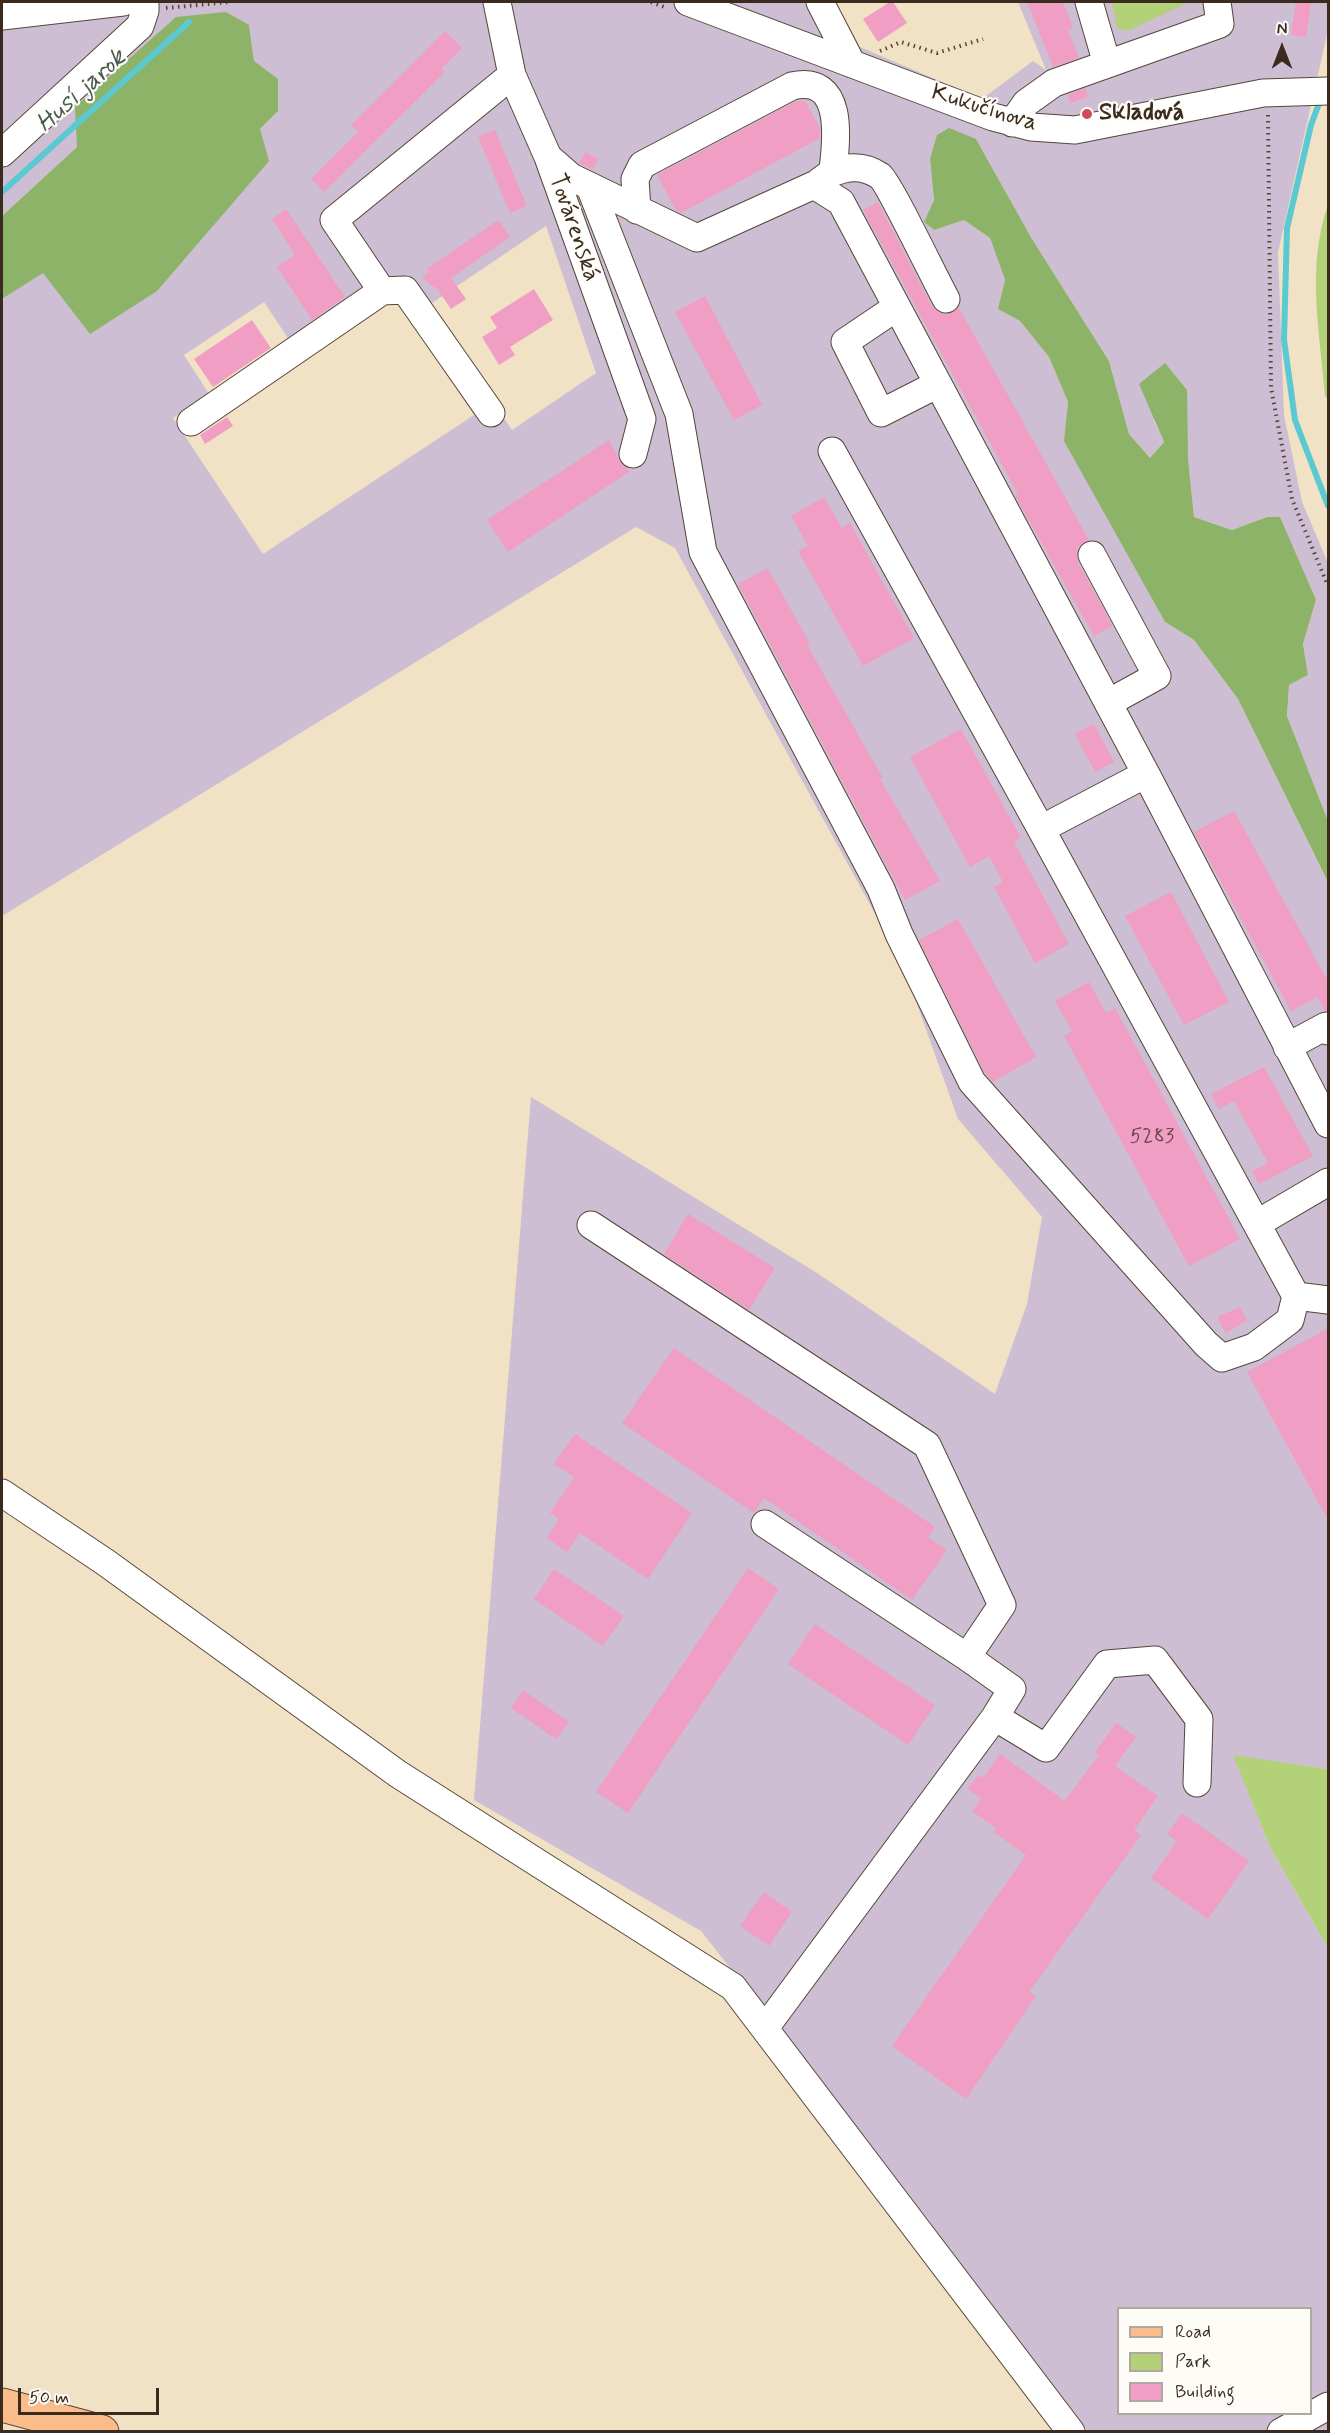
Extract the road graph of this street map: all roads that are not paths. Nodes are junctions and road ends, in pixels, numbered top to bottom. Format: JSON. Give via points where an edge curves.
{"nodes":[{"id":1,"x":123,"y":2,"type":"edge"},
{"id":2,"x":145,"y":2,"type":"edge"},
{"id":3,"x":497,"y":2,"type":"edge"},
{"id":4,"x":688,"y":2,"type":"edge"},
{"id":5,"x":820,"y":2,"type":"edge"},
{"id":6,"x":1089,"y":2,"type":"edge"},
{"id":7,"x":1217,"y":2,"type":"edge"},
{"id":8,"x":2,"y":16,"type":"edge"},
{"id":9,"x":1107,"y":63,"type":"junction"},
{"id":10,"x":852,"y":64,"type":"junction"},
{"id":11,"x":512,"y":75,"type":"junction"},
{"id":12,"x":1316,"y":91,"type":"edge"},
{"id":13,"x":1012,"y":123,"type":"junction"},
{"id":14,"x":2,"y":153,"type":"edge"},
{"id":15,"x":548,"y":157,"type":"junction"},
{"id":16,"x":824,"y":178,"type":"junction"},
{"id":17,"x":590,"y":187,"type":"junction"},
{"id":18,"x":637,"y":210,"type":"junction"},
{"id":19,"x":382,"y":291,"type":"junction"},
{"id":20,"x":946,"y":299,"type":"dead end"},
{"id":21,"x":897,"y":307,"type":"junction"},
{"id":22,"x":938,"y":384,"type":"junction"},
{"id":23,"x":490,"y":413,"type":"dead end"},
{"id":24,"x":191,"y":422,"type":"dead end"},
{"id":25,"x":832,"y":451,"type":"dead end"},
{"id":26,"x":633,"y":454,"type":"dead end"},
{"id":27,"x":1092,"y":555,"type":"dead end"},
{"id":28,"x":1108,"y":703,"type":"junction"},
{"id":29,"x":1146,"y":774,"type":"junction"},
{"id":30,"x":1041,"y":829,"type":"junction"},
{"id":31,"x":1329,"y":1030,"type":"edge"},
{"id":32,"x":1287,"y":1047,"type":"junction"},
{"id":33,"x":1329,"y":1124,"type":"edge"},
{"id":34,"x":1329,"y":1182,"type":"edge"},
{"id":35,"x":1258,"y":1223,"type":"junction"},
{"id":36,"x":591,"y":1225,"type":"dead end"},
{"id":37,"x":1296,"y":1296,"type":"junction"},
{"id":38,"x":1329,"y":1300,"type":"edge"},
{"id":39,"x":2,"y":1493,"type":"edge"},
{"id":40,"x":765,"y":1524,"type":"dead end"},
{"id":41,"x":968,"y":1657,"type":"junction"},
{"id":42,"x":995,"y":1717,"type":"junction"},
{"id":43,"x":1197,"y":1783,"type":"dead end"},
{"id":44,"x":765,"y":2028,"type":"junction"},
{"id":45,"x":2,"y":2405,"type":"edge"},
{"id":46,"x":1329,"y":2406,"type":"edge"},
{"id":47,"x":102,"y":2432,"type":"edge"},
{"id":48,"x":1071,"y":2432,"type":"edge"},
{"id":49,"x":1281,"y":2432,"type":"edge"}],
"edges":[{"from":1,"to":8,"type":"street"},
{"from":2,"to":14,"type":"street","via":[[140,26]]},
{"from":3,"to":11,"type":"street","name":"Továrenská"},
{"from":4,"to":10,"type":"street","name":"Kukučínova"},
{"from":5,"to":10,"type":"street"},
{"from":6,"to":9,"type":"street"},
{"from":7,"to":9,"type":"street","via":[[1220,24]]},
{"from":9,"to":13,"type":"street","via":[[1054,83],[1026,103]]},
{"from":10,"to":13,"type":"street","name":"Kukučínova"},
{"from":11,"to":15,"type":"street","name":"Továrenská"},
{"from":11,"to":19,"type":"street","via":[[334,220]]},
{"from":12,"to":13,"type":"street","name":"Kukučínova","via":[[1263,93],[1082,129]]},
{"from":15,"to":17,"type":"street"},
{"from":15,"to":26,"type":"street","name":"Továrenská","via":[[642,419]]},
{"from":16,"to":18,"type":"street","via":[[697,238]]},
{"from":16,"to":18,"type":"street","via":[[838,137],[832,105],[821,88],[807,82],[792,86],[642,165],[635,179]]},
{"from":16,"to":20,"type":"street","via":[[858,167],[881,177]]},
{"from":16,"to":21,"type":"street"},
{"from":17,"to":18,"type":"street"},
{"from":17,"to":37,"type":"street","via":[[679,414],[703,552],[881,889],[972,1082],[1222,1358],[1254,1347],[1290,1320]]},
{"from":19,"to":23,"type":"street","via":[[405,290]]},
{"from":19,"to":24,"type":"street"},
{"from":21,"to":22,"type":"street"},
{"from":21,"to":22,"type":"street","via":[[845,342],[881,413]]},
{"from":22,"to":28,"type":"street"},
{"from":25,"to":30,"type":"street"},
{"from":27,"to":28,"type":"street","via":[[1157,676]]},
{"from":28,"to":29,"type":"street"},
{"from":29,"to":30,"type":"street"},
{"from":29,"to":32,"type":"street"},
{"from":30,"to":35,"type":"street"},
{"from":31,"to":32,"type":"street","via":[[1326,1026]]},
{"from":32,"to":33,"type":"street"},
{"from":34,"to":35,"type":"street"},
{"from":35,"to":37,"type":"street"},
{"from":36,"to":41,"type":"street","via":[[927,1445],[1002,1605]]},
{"from":37,"to":38,"type":"street"},
{"from":39,"to":44,"type":"street","via":[[105,1562],[398,1774],[733,1987]]},
{"from":40,"to":41,"type":"street"},
{"from":41,"to":42,"type":"street","via":[[1011,1689]]},
{"from":42,"to":43,"type":"street","via":[[1046,1748],[1107,1664],[1155,1660],[1199,1719]]},
{"from":42,"to":44,"type":"street"},
{"from":44,"to":48,"type":"street"},
{"from":45,"to":47,"type":"main road"},
{"from":46,"to":49,"type":"street"}]}
